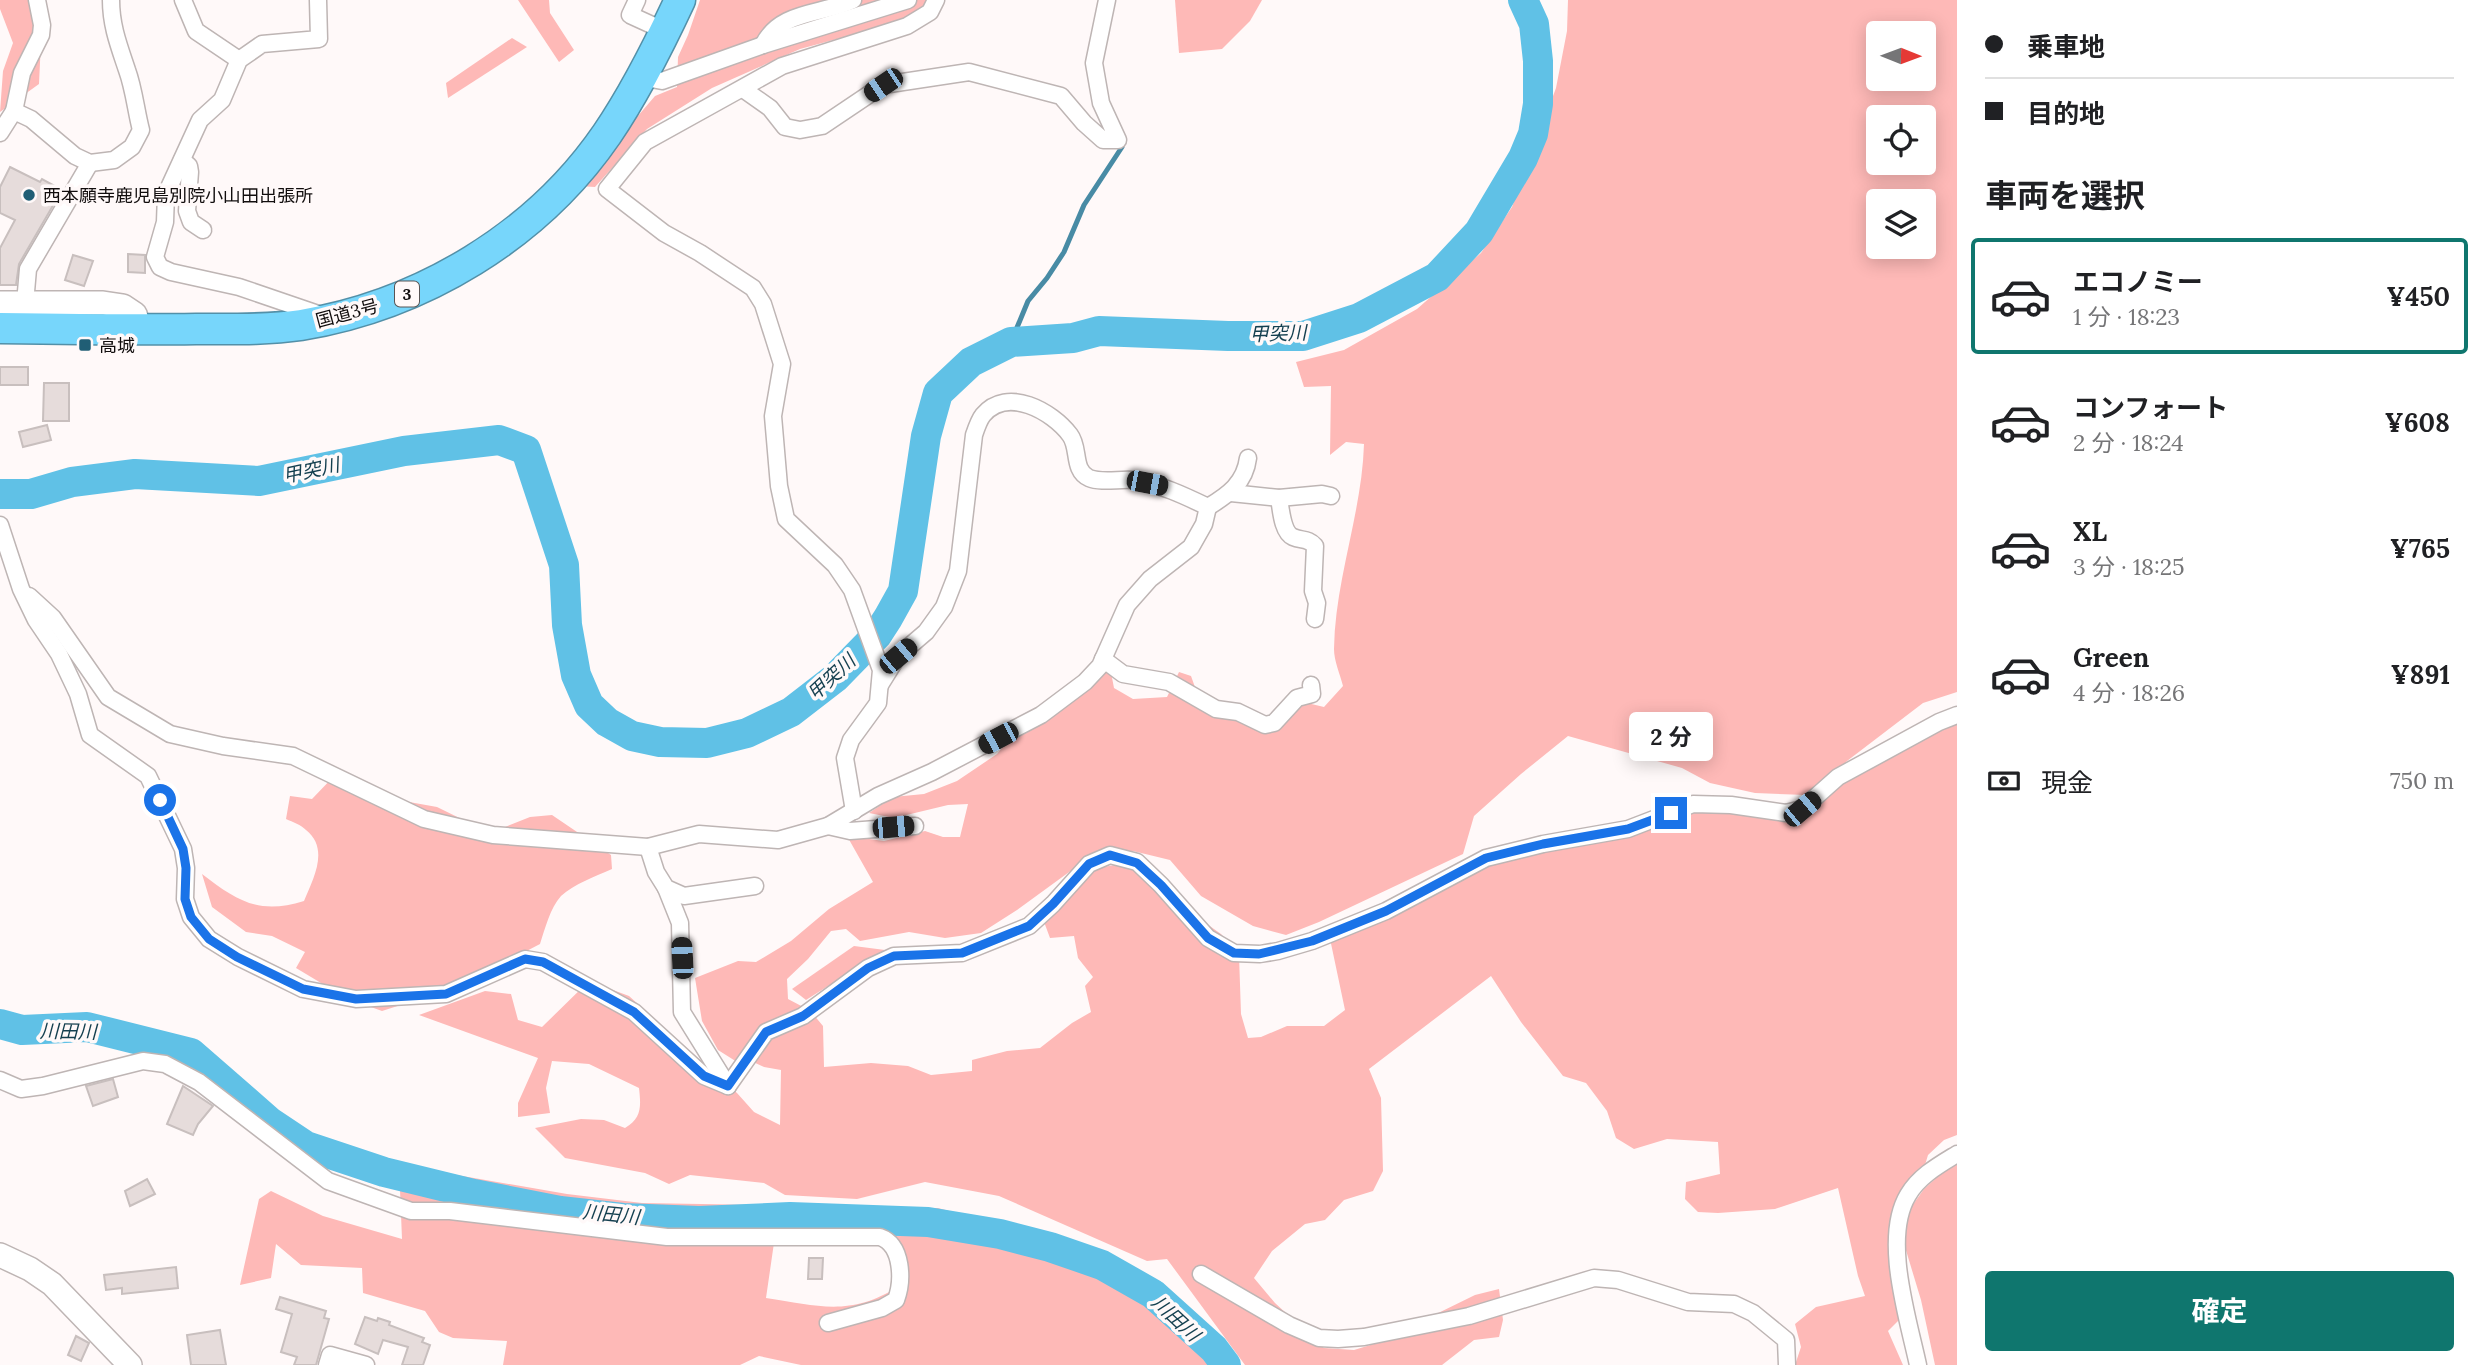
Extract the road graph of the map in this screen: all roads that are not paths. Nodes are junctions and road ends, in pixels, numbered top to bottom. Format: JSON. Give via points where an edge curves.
{"nodes":[{"id":1,"x":37,"y":0,"type":"edge"},
{"id":2,"x":111,"y":0,"type":"edge"},
{"id":3,"x":183,"y":0,"type":"edge"},
{"id":4,"x":318,"y":0,"type":"edge"},
{"id":5,"x":637,"y":0,"type":"edge"},
{"id":6,"x":680,"y":0,"type":"edge"},
{"id":7,"x":853,"y":0,"type":"edge"},
{"id":8,"x":908,"y":0,"type":"edge"},
{"id":9,"x":936,"y":0,"type":"edge"},
{"id":10,"x":1107,"y":0,"type":"edge"},
{"id":11,"x":664,"y":31,"type":"junction"},
{"id":12,"x":762,"y":45,"type":"junction"},
{"id":13,"x":239,"y":61,"type":"junction"},
{"id":14,"x":640,"y":77,"type":"junction"},
{"id":15,"x":743,"y":89,"type":"junction"},
{"id":16,"x":14,"y":111,"type":"junction"},
{"id":17,"x":0,"y":133,"type":"edge"},
{"id":18,"x":182,"y":160,"type":"junction"},
{"id":19,"x":90,"y":163,"type":"junction"},
{"id":20,"x":203,"y":230,"type":"dead end"},
{"id":21,"x":0,"y":303,"type":"edge"},
{"id":22,"x":25,"y":303,"type":"junction"},
{"id":23,"x":332,"y":318,"type":"junction"},
{"id":24,"x":0,"y":328,"type":"edge"},
{"id":25,"x":140,"y":330,"type":"junction"},
{"id":26,"x":1248,"y":458,"type":"dead end"},
{"id":27,"x":1231,"y":493,"type":"junction"},
{"id":28,"x":1331,"y":496,"type":"dead end"},
{"id":29,"x":1279,"y":498,"type":"junction"},
{"id":30,"x":1208,"y":508,"type":"junction"},
{"id":31,"x":0,"y":525,"type":"edge"},
{"id":32,"x":21,"y":589,"type":"junction"},
{"id":33,"x":1315,"y":619,"type":"dead end"},
{"id":34,"x":1103,"y":659,"type":"junction"},
{"id":35,"x":881,"y":677,"type":"junction"},
{"id":36,"x":1311,"y":685,"type":"dead end"},
{"id":37,"x":1957,"y":715,"type":"edge"},
{"id":38,"x":854,"y":811,"type":"junction"},
{"id":39,"x":915,"y":825,"type":"dead end"},
{"id":40,"x":828,"y":826,"type":"junction"},
{"id":41,"x":648,"y":846,"type":"junction"},
{"id":42,"x":755,"y":886,"type":"dead end"},
{"id":43,"x":666,"y":888,"type":"junction"},
{"id":44,"x":0,"y":1080,"type":"edge"},
{"id":45,"x":728,"y":1086,"type":"junction"},
{"id":46,"x":1957,"y":1154,"type":"edge"},
{"id":47,"x":0,"y":1255,"type":"edge"},
{"id":48,"x":1201,"y":1274,"type":"dead end"},
{"id":49,"x":828,"y":1323,"type":"dead end"},
{"id":50,"x":130,"y":1365,"type":"edge"},
{"id":51,"x":327,"y":1365,"type":"edge"},
{"id":52,"x":366,"y":1365,"type":"edge"},
{"id":53,"x":1787,"y":1365,"type":"edge"},
{"id":54,"x":1918,"y":1365,"type":"edge"}],
"edges":[{"from":1,"to":16,"type":"street","via":[[41,35],[22,73]]},
{"from":2,"to":19,"type":"street","via":[[111,20],[141,130],[132,147],[114,160]]},
{"from":3,"to":13,"type":"street","via":[[196,32]]},
{"from":4,"to":13,"type":"street","via":[[319,39],[262,44]]},
{"from":5,"to":11,"type":"street","via":[[631,15]]},
{"from":6,"to":11,"type":"highway","name":"国道3号","number":"3"},
{"from":7,"to":12,"type":"street","via":[[795,16],[768,33]]},
{"from":8,"to":12,"type":"street"},
{"from":9,"to":15,"type":"street","via":[[930,12],[907,26],[782,66]]},
{"from":10,"to":15,"type":"street","via":[[1094,63],[1101,103],[1118,140],[1104,140],[1061,96],[969,72],[883,85],[822,126],[800,130],[785,127],[770,108]]},
{"from":11,"to":14,"type":"highway","name":"国道3号","number":"3"},
{"from":12,"to":14,"type":"street","via":[[662,81]]},
{"from":13,"to":18,"type":"street","via":[[222,100],[200,120]]},
{"from":14,"to":23,"type":"highway","name":"国道3号","number":"3","via":[[605,136],[550,200],[517,229],[439,280],[375,307]]},
{"from":15,"to":35,"type":"street","via":[[645,142],[607,189],[664,233],[753,288],[763,304],[782,364],[773,416],[786,519],[835,565],[852,590]]},
{"from":16,"to":17,"type":"street"},
{"from":16,"to":19,"type":"street"},
{"from":18,"to":20,"type":"street","via":[[190,172],[187,211],[191,222]]},
{"from":18,"to":23,"type":"street","via":[[166,194],[165,222],[155,257],[160,267]]},
{"from":19,"to":22,"type":"street","via":[[28,269]]},
{"from":21,"to":22,"type":"main road"},
{"from":22,"to":25,"type":"main road","via":[[122,306],[135,314]]},
{"from":23,"to":25,"type":"highway","name":"国道3号","number":"3","via":[[259,329]]},
{"from":24,"to":25,"type":"highway","name":"国道3号","number":"3"},
{"from":26,"to":27,"type":"street"},
{"from":27,"to":29,"type":"street"},
{"from":27,"to":30,"type":"street"},
{"from":28,"to":29,"type":"street"},
{"from":29,"to":33,"type":"street","via":[[1287,531],[1315,546]]},
{"from":30,"to":34,"type":"street","via":[[1191,547],[1150,579],[1127,605]]},
{"from":30,"to":35,"type":"street","via":[[1163,486],[1085,476],[1079,469],[1074,442],[1050,415],[1013,400],[1001,403],[983,415],[974,435],[958,571],[944,607]]},
{"from":31,"to":32,"type":"street"},
{"from":32,"to":41,"type":"street","via":[[53,618],[108,697],[170,734],[293,756],[424,819],[493,835]]},
{"from":32,"to":45,"type":"street","via":[[78,694],[90,735],[148,776],[183,849],[185,899],[191,917],[209,939],[303,989],[356,999],[446,994],[525,959],[543,962],[634,1012],[704,1076]]},
{"from":34,"to":36,"type":"street","via":[[1123,674],[1169,682],[1216,709],[1238,712],[1265,725],[1274,723],[1297,698],[1312,694]]},
{"from":34,"to":38,"type":"street","via":[[1085,682],[1041,715]]},
{"from":35,"to":38,"type":"street","via":[[878,703],[850,740],[845,758]]},
{"from":37,"to":45,"type":"street","via":[[1838,777],[1802,809],[1786,813],[1693,804],[1628,829],[1486,858],[1386,911],[1278,951],[1234,953],[1208,938],[1137,863],[1110,855],[1089,864],[1029,926],[962,953],[894,956],[868,968],[803,1016],[766,1032]]},
{"from":38,"to":40,"type":"street"},
{"from":39,"to":40,"type":"street","via":[[850,831]]},
{"from":40,"to":41,"type":"street","via":[[778,840],[699,834]]},
{"from":41,"to":43,"type":"street"},
{"from":42,"to":43,"type":"street","via":[[684,896]]},
{"from":43,"to":45,"type":"street","via":[[680,923],[682,1012]]},
{"from":44,"to":49,"type":"street","via":[[21,1089],[143,1061],[165,1064],[199,1082],[328,1181],[411,1211],[450,1211],[667,1237],[888,1240],[898,1256],[901,1287],[896,1300]]},
{"from":46,"to":54,"type":"street","via":[[1930,1170],[1908,1195],[1896,1224],[1896,1255]]},
{"from":47,"to":50,"type":"main road","via":[[52,1284]]},
{"from":48,"to":53,"type":"street","via":[[1289,1325],[1319,1338],[1338,1339],[1469,1316],[1584,1280],[1607,1278],[1688,1302],[1734,1304],[1753,1313],[1786,1340]]},
{"from":51,"to":52,"type":"street","via":[[330,1355]]}]}
